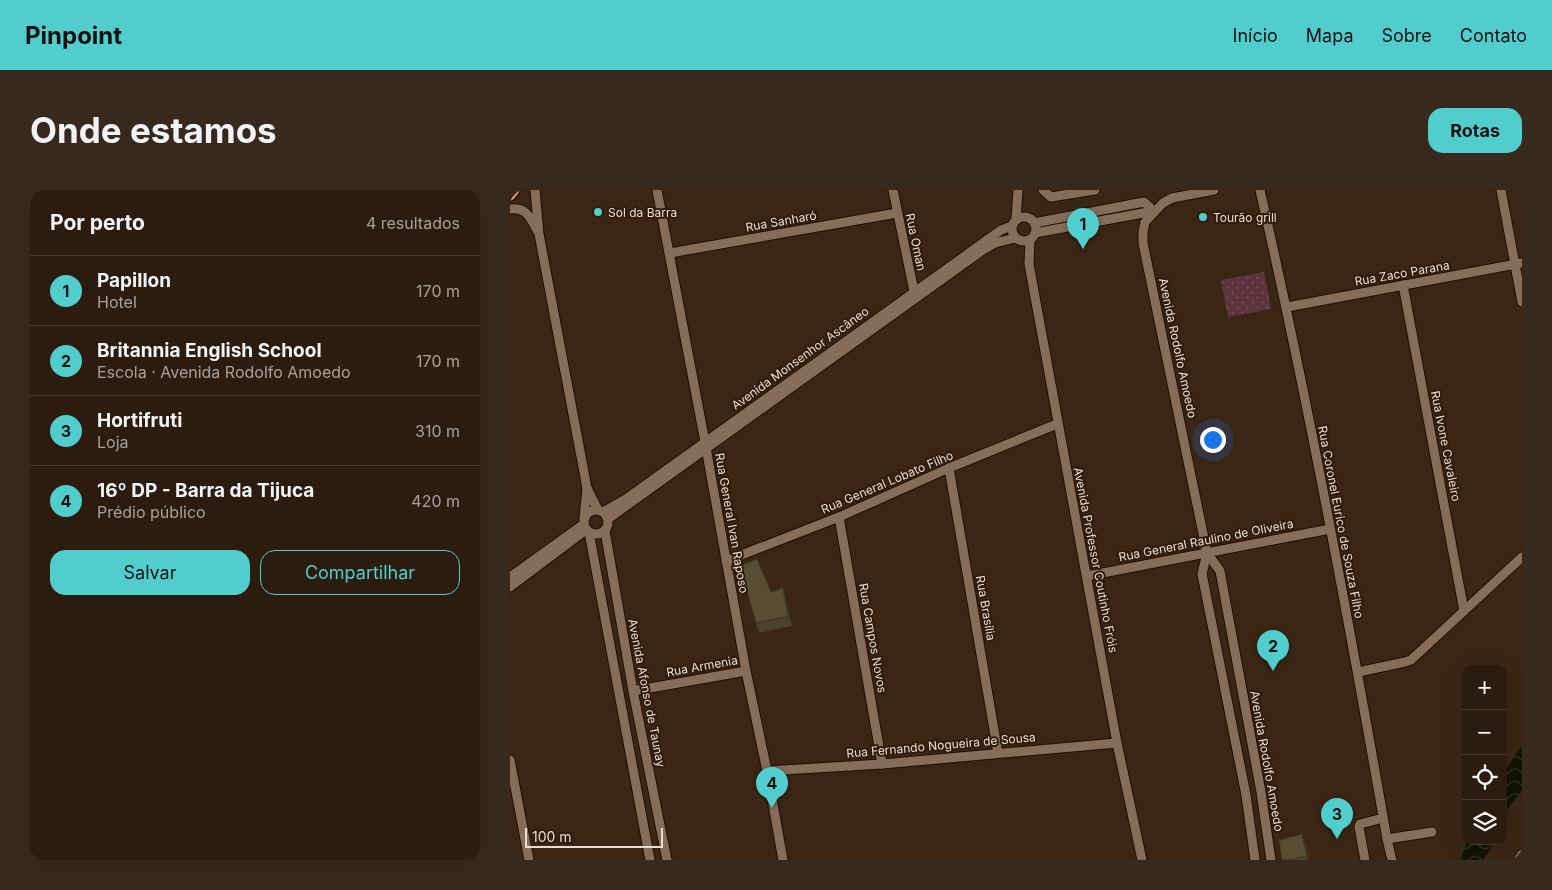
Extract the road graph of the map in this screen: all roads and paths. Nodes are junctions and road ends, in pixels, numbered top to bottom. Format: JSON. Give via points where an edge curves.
{"nodes":[{"id":1,"x":535,"y":190,"type":"edge"},
{"id":2,"x":657,"y":190,"type":"edge"},
{"id":3,"x":893,"y":190,"type":"edge"},
{"id":4,"x":1018,"y":190,"type":"edge"},
{"id":5,"x":1042,"y":190,"type":"edge"},
{"id":6,"x":1095,"y":190,"type":"edge"},
{"id":7,"x":1214,"y":190,"type":"edge"},
{"id":8,"x":1260,"y":190,"type":"edge"},
{"id":9,"x":1501,"y":190,"type":"edge"},
{"id":10,"x":510,"y":209,"type":"edge"},
{"id":11,"x":1154,"y":211,"type":"junction"},
{"id":12,"x":897,"y":213,"type":"junction"},
{"id":13,"x":1014,"y":223,"type":"junction"},
{"id":14,"x":1034,"y":223,"type":"junction"},
{"id":15,"x":539,"y":234,"type":"junction"},
{"id":16,"x":1033,"y":236,"type":"junction"},
{"id":17,"x":1016,"y":239,"type":"junction"},
{"id":18,"x":670,"y":253,"type":"junction"},
{"id":19,"x":1029,"y":264,"type":"junction"},
{"id":20,"x":1519,"y":264,"type":"edge"},
{"id":21,"x":1403,"y":285,"type":"junction"},
{"id":22,"x":915,"y":295,"type":"junction"},
{"id":23,"x":1522,"y":302,"type":"edge"},
{"id":24,"x":1287,"y":306,"type":"junction"},
{"id":25,"x":1057,"y":424,"type":"junction"},
{"id":26,"x":706,"y":446,"type":"junction"},
{"id":27,"x":948,"y":468,"type":"junction"},
{"id":28,"x":587,"y":488,"type":"junction"},
{"id":29,"x":603,"y":513,"type":"junction"},
{"id":30,"x":839,"y":517,"type":"junction"},
{"id":31,"x":586,"y":526,"type":"junction"},
{"id":32,"x":1330,"y":529,"type":"junction"},
{"id":33,"x":605,"y":531,"type":"junction"},
{"id":34,"x":1207,"y":553,"type":"junction"},
{"id":35,"x":1522,"y":557,"type":"edge"},
{"id":36,"x":726,"y":561,"type":"junction"},
{"id":37,"x":510,"y":576,"type":"edge"},
{"id":38,"x":1087,"y":576,"type":"junction"},
{"id":39,"x":510,"y":587,"type":"edge"},
{"id":40,"x":1464,"y":611,"type":"junction"},
{"id":41,"x":746,"y":671,"type":"junction"},
{"id":42,"x":1358,"y":672,"type":"junction"},
{"id":43,"x":633,"y":691,"type":"junction"},
{"id":44,"x":1117,"y":743,"type":"junction"},
{"id":45,"x":998,"y":753,"type":"junction"},
{"id":46,"x":510,"y":760,"type":"edge"},
{"id":47,"x":882,"y":764,"type":"junction"},
{"id":48,"x":767,"y":771,"type":"junction"},
{"id":49,"x":1261,"y":792,"type":"junction"},
{"id":50,"x":1246,"y":795,"type":"junction"},
{"id":51,"x":1383,"y":818,"type":"junction"},
{"id":52,"x":1432,"y":832,"type":"dead end"},
{"id":53,"x":1386,"y":839,"type":"junction"},
{"id":54,"x":1522,"y":854,"type":"edge"},
{"id":55,"x":530,"y":860,"type":"edge"},
{"id":56,"x":650,"y":860,"type":"edge"},
{"id":57,"x":667,"y":860,"type":"edge"},
{"id":58,"x":783,"y":860,"type":"edge"},
{"id":59,"x":1142,"y":860,"type":"edge"},
{"id":60,"x":1255,"y":860,"type":"edge"},
{"id":61,"x":1271,"y":860,"type":"edge"},
{"id":62,"x":1365,"y":860,"type":"edge"},
{"id":63,"x":1392,"y":860,"type":"edge"},
{"id":64,"x":1518,"y":860,"type":"edge"}],
"edges":[{"from":1,"to":15,"type":"street"},
{"from":2,"to":18,"type":"street","name":"Rua General Ivan Raposo"},
{"from":3,"to":12,"type":"street","name":"Rua Oman"},
{"from":4,"to":13,"type":"street"},
{"from":5,"to":6,"type":"street","via":[[1051,197]]},
{"from":7,"to":11,"type":"street","via":[[1172,198]]},
{"from":8,"to":24,"type":"street","name":"Rua Coronel Eurico de Souza Filho"},
{"from":9,"to":20,"type":"street"},
{"from":10,"to":15,"type":"street","via":[[524,211],[530,216]]},
{"from":11,"to":14,"type":"street","via":[[1144,202]]},
{"from":11,"to":16,"type":"street"},
{"from":11,"to":34,"type":"street","name":"Avenida Rodolfo Amoedo","via":[[1145,222],[1143,242]]},
{"from":12,"to":18,"type":"street","name":"Rua Sanharó"},
{"from":12,"to":22,"type":"street","name":"Rua Oman"},
{"from":13,"to":14,"type":"street","via":[[1019,217],[1028,217]]},
{"from":13,"to":17,"type":"street","via":[[1012,233]]},
{"from":13,"to":22,"type":"street","name":"Avenida Monsenhor Ascâneo"},
{"from":14,"to":16,"type":"street"},
{"from":15,"to":28,"type":"street"},
{"from":16,"to":17,"type":"street","via":[[1024,242]]},
{"from":16,"to":19,"type":"street","name":"Avenida Professor Coutinho Fróis"},
{"from":17,"to":19,"type":"street","name":"Avenida Professor Coutinho Fróis"},
{"from":17,"to":22,"type":"street","name":"Avenida Monsenhor Ascâneo","via":[[995,243]]},
{"from":18,"to":26,"type":"street","name":"Rua General Ivan Raposo"},
{"from":19,"to":25,"type":"street","name":"Avenida Professor Coutinho Fróis"},
{"from":20,"to":21,"type":"street","name":"Rua Zaco Parana"},
{"from":20,"to":23,"type":"street"},
{"from":21,"to":24,"type":"street","name":"Rua Zaco Parana"},
{"from":21,"to":40,"type":"street","name":"Rua Ivone Cavaleiro"},
{"from":22,"to":26,"type":"street","name":"Avenida Monsenhor Ascâneo"},
{"from":24,"to":32,"type":"street","name":"Rua Coronel Eurico de Souza Filho"},
{"from":25,"to":27,"type":"street","name":"Rua General Lobato Filho"},
{"from":25,"to":38,"type":"street","name":"Avenida Professor Coutinho Fróis"},
{"from":26,"to":29,"type":"street","name":"Avenida Monsenhor Ascâneo"},
{"from":26,"to":36,"type":"street","name":"Rua General Ivan Raposo"},
{"from":27,"to":30,"type":"street","name":"Rua General Lobato Filho"},
{"from":27,"to":45,"type":"street","name":"Rua Brasília"},
{"from":28,"to":29,"type":"street"},
{"from":28,"to":31,"type":"street"},
{"from":29,"to":31,"type":"street","via":[[590,511]]},
{"from":29,"to":33,"type":"street","via":[[608,527]]},
{"from":30,"to":36,"type":"street","name":"Rua General Lobato Filho"},
{"from":30,"to":47,"type":"street","name":"Rua Campos Novos"},
{"from":31,"to":33,"type":"street","via":[[597,534]]},
{"from":31,"to":37,"type":"street"},
{"from":31,"to":39,"type":"street"},
{"from":31,"to":56,"type":"street"},
{"from":32,"to":34,"type":"street","name":"Rua General Raulino de Oliveira"},
{"from":32,"to":42,"type":"street","name":"Rua Coronel Eurico de Souza Filho"},
{"from":33,"to":43,"type":"street","name":"Avenida Afonso de Taunay"},
{"from":34,"to":38,"type":"street","name":"Rua General Raulino de Oliveira"},
{"from":34,"to":49,"type":"street","name":"Avenida Rodolfo Amoedo","via":[[1220,571]]},
{"from":34,"to":50,"type":"street","name":"Avenida Rodolfo Amoedo","via":[[1202,574]]},
{"from":35,"to":40,"type":"street"},
{"from":36,"to":41,"type":"street","name":"Rua General Ivan Raposo"},
{"from":38,"to":44,"type":"street","name":"Avenida Professor Coutinho Fróis"},
{"from":40,"to":42,"type":"street","via":[[1411,660]]},
{"from":41,"to":43,"type":"street","name":"Rua Armenia"},
{"from":41,"to":48,"type":"street","name":"Rua General Ivan Raposo"},
{"from":42,"to":51,"type":"street","name":"Rua Coronel Eurico de Souza Filho"},
{"from":43,"to":57,"type":"street","name":"Avenida Afonso de Taunay"},
{"from":44,"to":45,"type":"street","name":"Rua Fernando Nogueira de Sousa"},
{"from":44,"to":59,"type":"street","name":"Avenida Professor Coutinho Fróis"},
{"from":45,"to":47,"type":"street","name":"Rua Fernando Nogueira de Sousa"},
{"from":46,"to":55,"type":"street"},
{"from":47,"to":48,"type":"street","name":"Rua Fernando Nogueira de Sousa"},
{"from":48,"to":58,"type":"street","name":"Rua General Ivan Raposo"},
{"from":49,"to":50,"type":"street"},
{"from":49,"to":61,"type":"street","name":"Avenida Rodolfo Amoedo","via":[[1273,845]]},
{"from":50,"to":60,"type":"street","name":"Avenida Rodolfo Amoedo"},
{"from":51,"to":53,"type":"street","name":"Rua Coronel Eurico de Souza Filho"},
{"from":51,"to":62,"type":"street","via":[[1360,824]]},
{"from":52,"to":53,"type":"street"},
{"from":53,"to":63,"type":"street","name":"Rua Coronel Eurico de Souza Filho"},
{"from":54,"to":64,"type":"street"}]}
